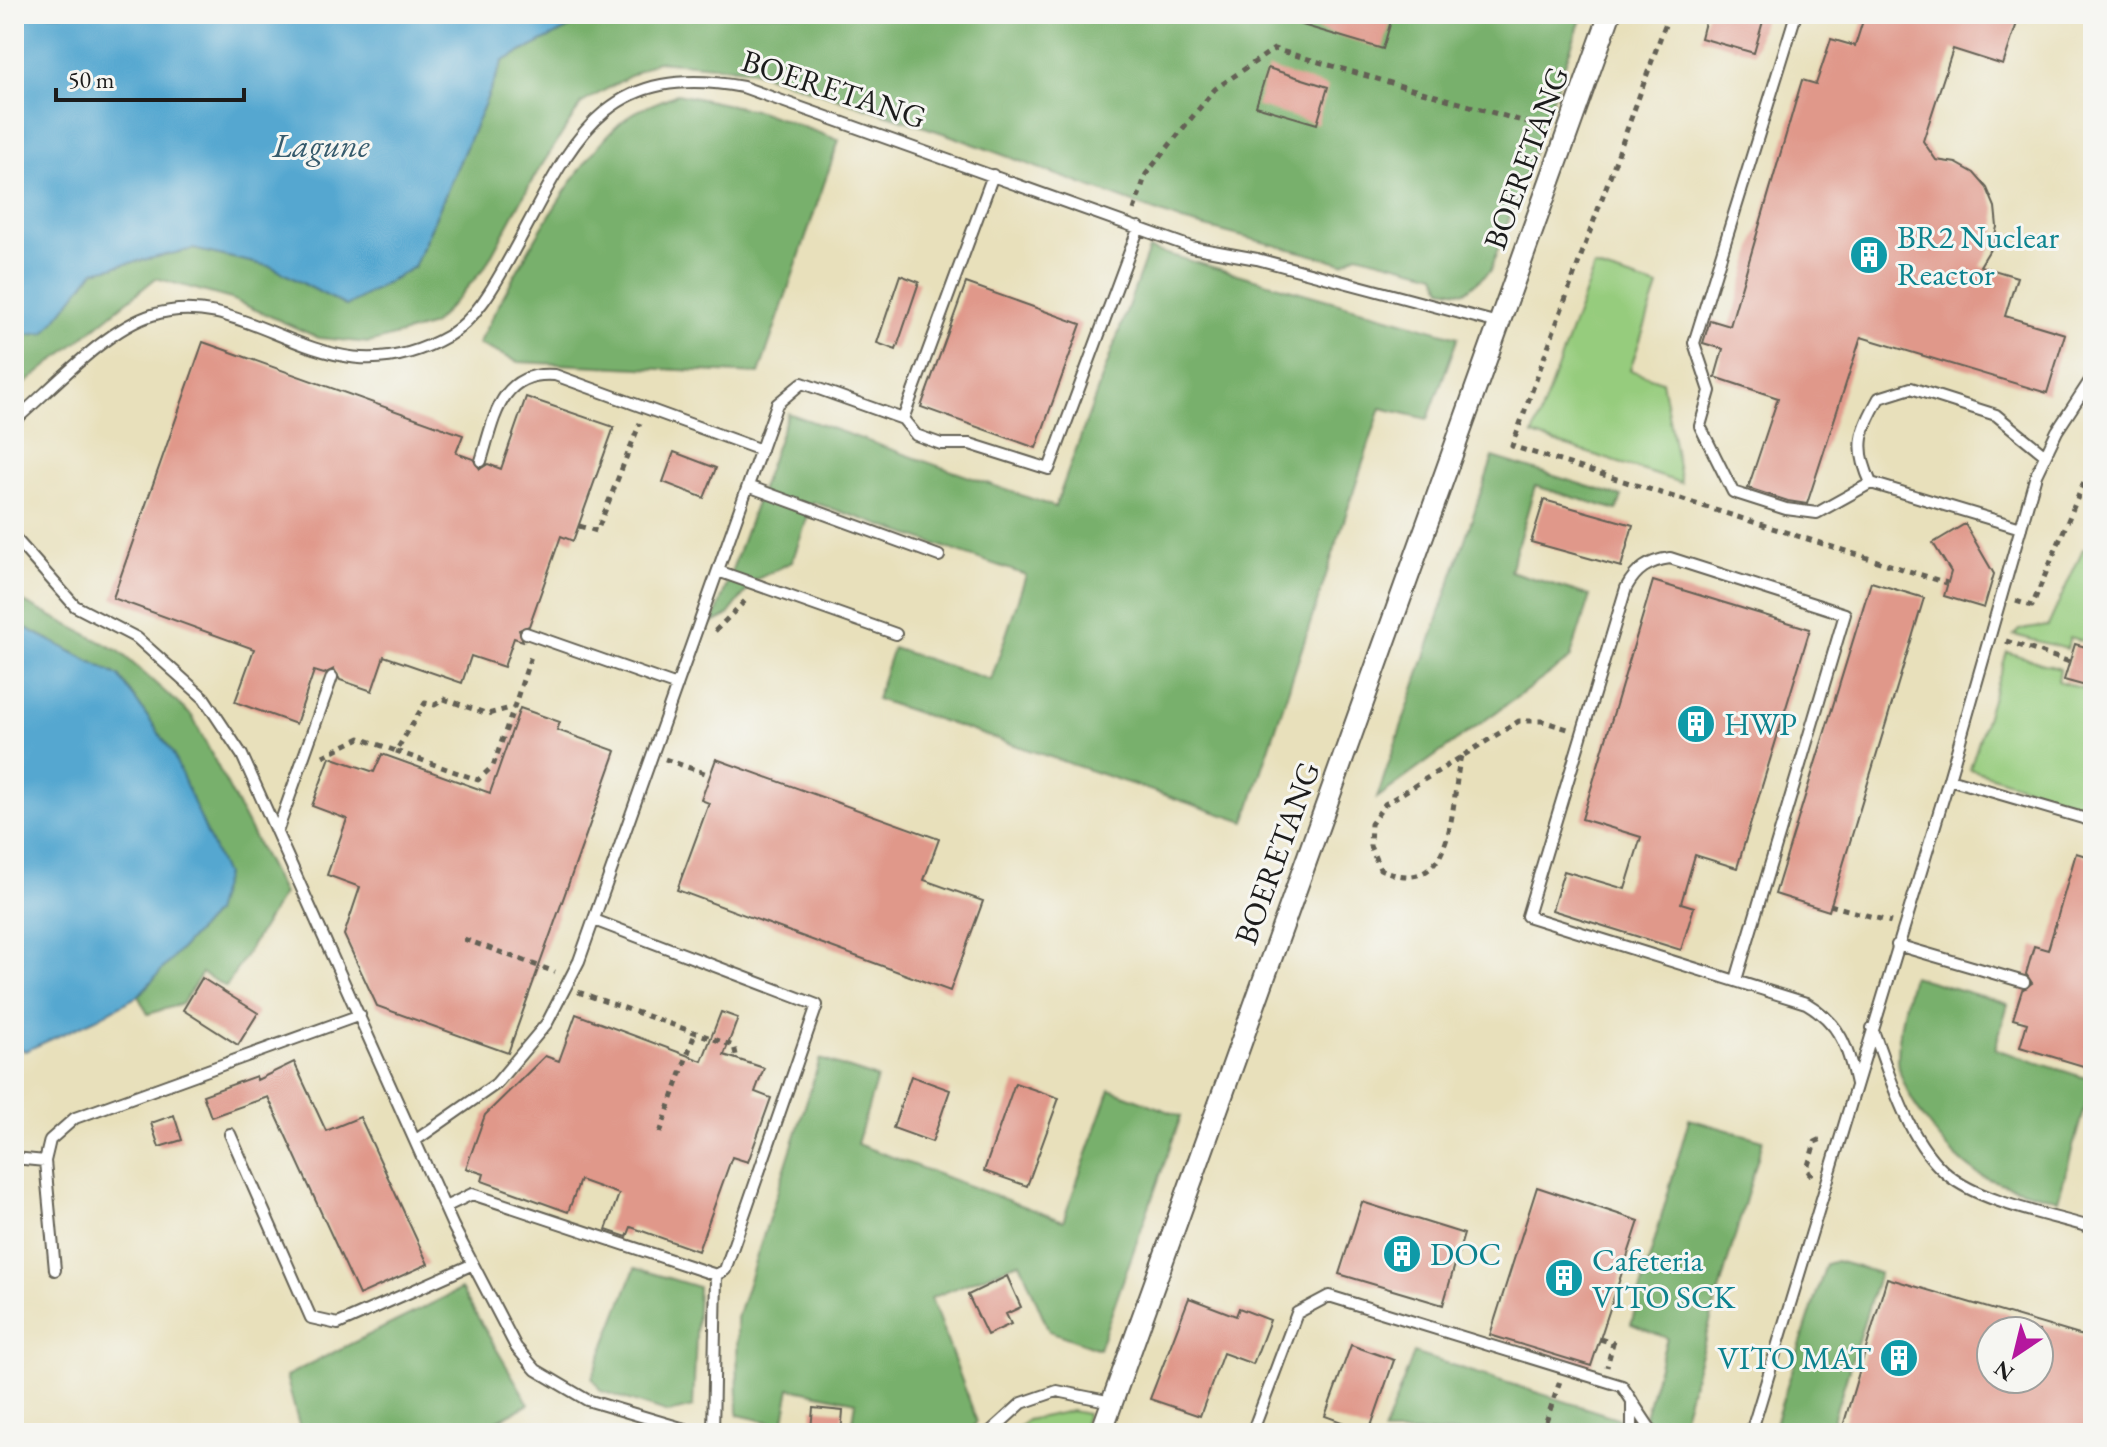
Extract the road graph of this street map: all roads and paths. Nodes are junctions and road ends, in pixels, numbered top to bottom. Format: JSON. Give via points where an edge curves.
{"nodes":[{"id":1,"x":1610,"y":14,"type":"edge"},
{"id":2,"x":1669,"y":14,"type":"edge"},
{"id":3,"x":1796,"y":14,"type":"edge"},
{"id":4,"x":1567,"y":134,"type":"junction"},
{"id":5,"x":993,"y":175,"type":"junction"},
{"id":6,"x":1134,"y":225,"type":"junction"},
{"id":7,"x":1498,"y":323,"type":"junction"},
{"id":8,"x":2093,"y":376,"type":"edge"},
{"id":9,"x":645,"y":408,"type":"junction"},
{"id":10,"x":903,"y":419,"type":"junction"},
{"id":11,"x":14,"y":421,"type":"edge"},
{"id":12,"x":761,"y":450,"type":"junction"},
{"id":13,"x":2045,"y":455,"type":"junction"},
{"id":14,"x":481,"y":461,"type":"dead end"},
{"id":15,"x":2093,"y":461,"type":"edge"},
{"id":16,"x":1871,"y":483,"type":"junction"},
{"id":17,"x":748,"y":486,"type":"junction"},
{"id":18,"x":579,"y":526,"type":"dead end"},
{"id":19,"x":2021,"y":528,"type":"junction"},
{"id":20,"x":14,"y":537,"type":"edge"},
{"id":21,"x":939,"y":556,"type":"dead end"},
{"id":22,"x":718,"y":571,"type":"junction"},
{"id":23,"x":1947,"y":583,"type":"dead end"},
{"id":24,"x":756,"y":584,"type":"junction"},
{"id":25,"x":2001,"y":596,"type":"junction"},
{"id":26,"x":896,"y":634,"type":"dead end"},
{"id":27,"x":532,"y":635,"type":"joint"},
{"id":28,"x":1989,"y":635,"type":"junction"},
{"id":29,"x":694,"y":639,"type":"junction"},
{"id":30,"x":2070,"y":662,"type":"dead end"},
{"id":31,"x":332,"y":677,"type":"dead end"},
{"id":32,"x":677,"y":686,"type":"junction"},
{"id":33,"x":514,"y":707,"type":"junction"},
{"id":34,"x":1581,"y":733,"type":"junction"},
{"id":35,"x":396,"y":751,"type":"junction"},
{"id":36,"x":652,"y":755,"type":"junction"},
{"id":37,"x":1461,"y":756,"type":"junction"},
{"id":38,"x":301,"y":766,"type":"junction"},
{"id":39,"x":710,"y":775,"type":"dead end"},
{"id":40,"x":1949,"y":779,"type":"junction"},
{"id":41,"x":2093,"y":821,"type":"edge"},
{"id":42,"x":277,"y":832,"type":"junction"},
{"id":43,"x":1830,"y":905,"type":"dead end"},
{"id":44,"x":594,"y":920,"type":"junction"},
{"id":45,"x":1903,"y":926,"type":"junction"},
{"id":46,"x":464,"y":939,"type":"dead end"},
{"id":47,"x":1897,"y":945,"type":"junction"},
{"id":48,"x":1736,"y":980,"type":"junction"},
{"id":49,"x":568,"y":982,"type":"junction"},
{"id":50,"x":2024,"y":982,"type":"dead end"},
{"id":51,"x":360,"y":1015,"type":"junction"},
{"id":52,"x":1872,"y":1028,"type":"junction"},
{"id":53,"x":695,"y":1033,"type":"junction"},
{"id":54,"x":737,"y":1059,"type":"dead end"},
{"id":55,"x":1856,"y":1084,"type":"junction"},
{"id":56,"x":660,"y":1133,"type":"dead end"},
{"id":57,"x":230,"y":1134,"type":"dead end"},
{"id":58,"x":416,"y":1140,"type":"junction"},
{"id":59,"x":14,"y":1158,"type":"edge"},
{"id":60,"x":45,"y":1161,"type":"junction"},
{"id":61,"x":445,"y":1207,"type":"junction"},
{"id":62,"x":2093,"y":1228,"type":"edge"},
{"id":63,"x":471,"y":1265,"type":"junction"},
{"id":64,"x":55,"y":1270,"type":"dead end"},
{"id":65,"x":716,"y":1275,"type":"junction"},
{"id":66,"x":1600,"y":1339,"type":"dead end"},
{"id":67,"x":1564,"y":1368,"type":"junction"},
{"id":68,"x":1603,"y":1380,"type":"junction"},
{"id":69,"x":1632,"y":1401,"type":"junction"},
{"id":70,"x":1112,"y":1402,"type":"junction"},
{"id":71,"x":698,"y":1433,"type":"edge"},
{"id":72,"x":713,"y":1433,"type":"edge"},
{"id":73,"x":989,"y":1433,"type":"edge"},
{"id":74,"x":1101,"y":1433,"type":"edge"},
{"id":75,"x":1252,"y":1433,"type":"edge"},
{"id":76,"x":1542,"y":1433,"type":"edge"},
{"id":77,"x":1632,"y":1433,"type":"edge"},
{"id":78,"x":1653,"y":1433,"type":"edge"},
{"id":79,"x":1751,"y":1433,"type":"edge"}],
"edges":[{"from":1,"to":4,"type":"street","name":"BOERETANG"},
{"from":2,"to":23,"type":"path","via":[[1512,446]]},
{"from":3,"to":16,"type":"lane","via":[[1694,343],[1710,391],[1700,426],[1733,492],[1817,513]]},
{"from":4,"to":6,"type":"path","via":[[1274,49],[1215,89],[1146,174]]},
{"from":4,"to":7,"type":"street","name":"BOERETANG"},
{"from":5,"to":6,"type":"lane","name":"BOERETANG"},
{"from":5,"to":10,"type":"lane"},
{"from":5,"to":11,"type":"lane","name":"BOERETANG","via":[[743,87],[703,79],[663,82],[605,111],[575,140],[489,294],[457,331],[422,351],[382,359],[340,358],[224,316],[172,311],[122,328]]},
{"from":6,"to":7,"type":"lane","name":"BOERETANG","via":[[1215,254],[1257,259]]},
{"from":6,"to":10,"type":"lane","via":[[1049,469],[970,444],[941,444],[916,435]]},
{"from":7,"to":70,"type":"street","name":"BOERETANG"},
{"from":8,"to":13,"type":"lane"},
{"from":9,"to":12,"type":"lane"},
{"from":9,"to":14,"type":"lane","via":[[555,375],[534,373],[517,382],[502,400]]},
{"from":9,"to":18,"type":"path","via":[[597,531]]},
{"from":10,"to":12,"type":"lane","via":[[802,383],[777,404]]},
{"from":12,"to":17,"type":"lane"},
{"from":13,"to":16,"type":"lane","via":[[1996,415],[1911,388],[1879,398],[1863,428],[1860,459]]},
{"from":13,"to":19,"type":"lane"},
{"from":15,"to":25,"type":"path","via":[[2032,606]]},
{"from":16,"to":19,"type":"lane"},
{"from":17,"to":21,"type":"lane"},
{"from":17,"to":22,"type":"lane"},
{"from":19,"to":25,"type":"lane"},
{"from":20,"to":42,"type":"lane","via":[[75,606],[137,638],[204,698],[242,755]]},
{"from":22,"to":24,"type":"lane"},
{"from":22,"to":29,"type":"lane"},
{"from":24,"to":26,"type":"lane"},
{"from":24,"to":29,"type":"path","via":[[724,625]]},
{"from":25,"to":28,"type":"lane"},
{"from":27,"to":32,"type":"lane"},
{"from":27,"to":33,"type":"path"},
{"from":28,"to":30,"type":"path"},
{"from":28,"to":40,"type":"lane"},
{"from":29,"to":32,"type":"lane"},
{"from":31,"to":38,"type":"lane"},
{"from":32,"to":36,"type":"lane"},
{"from":33,"to":35,"type":"path","via":[[488,714],[444,699],[435,705],[425,703]]},
{"from":33,"to":35,"type":"path","via":[[493,766],[478,780]]},
{"from":34,"to":37,"type":"path","via":[[1542,721],[1519,721]]},
{"from":34,"to":48,"type":"lane","via":[[1527,916]]},
{"from":34,"to":48,"type":"lane","via":[[1626,588],[1632,576],[1654,560],[1670,558],[1845,614]]},
{"from":35,"to":38,"type":"path","via":[[360,738]]},
{"from":36,"to":39,"type":"path"},
{"from":36,"to":44,"type":"lane"},
{"from":37,"to":37,"type":"path","via":[[1385,804],[1371,824],[1370,846],[1380,869],[1399,877],[1421,875],[1440,859],[1452,825]]},
{"from":38,"to":42,"type":"lane"},
{"from":40,"to":41,"type":"lane"},
{"from":40,"to":45,"type":"lane"},
{"from":42,"to":51,"type":"lane"},
{"from":43,"to":45,"type":"path"},
{"from":44,"to":49,"type":"lane"},
{"from":44,"to":65,"type":"lane","via":[[817,1005],[725,1270]]},
{"from":45,"to":47,"type":"lane"},
{"from":46,"to":49,"type":"path"},
{"from":47,"to":50,"type":"lane"},
{"from":47,"to":52,"type":"lane"},
{"from":48,"to":55,"type":"lane","via":[[1826,1015],[1843,1036]]},
{"from":49,"to":53,"type":"path"},
{"from":49,"to":58,"type":"lane","via":[[547,1023],[496,1084]]},
{"from":51,"to":58,"type":"lane"},
{"from":51,"to":60,"type":"lane","via":[[75,1118],[50,1140]]},
{"from":52,"to":55,"type":"lane"},
{"from":52,"to":62,"type":"lane","via":[[1914,1130],[1950,1177],[1994,1198]]},
{"from":53,"to":54,"type":"path","via":[[734,1046]]},
{"from":53,"to":56,"type":"path"},
{"from":55,"to":79,"type":"lane"},
{"from":57,"to":63,"type":"lane","via":[[311,1318],[338,1324]]},
{"from":58,"to":61,"type":"lane"},
{"from":59,"to":60,"type":"lane"},
{"from":60,"to":64,"type":"lane"},
{"from":61,"to":63,"type":"lane"},
{"from":61,"to":65,"type":"lane","via":[[472,1194]]},
{"from":63,"to":71,"type":"lane","via":[[516,1347],[536,1370],[587,1400]]},
{"from":65,"to":72,"type":"lane"},
{"from":66,"to":68,"type":"path","via":[[1613,1343]]},
{"from":67,"to":68,"type":"lane"},
{"from":67,"to":75,"type":"lane","via":[[1329,1296],[1297,1313]]},
{"from":67,"to":76,"type":"path"},
{"from":68,"to":69,"type":"lane","via":[[1622,1386]]},
{"from":69,"to":77,"type":"lane"},
{"from":69,"to":78,"type":"lane"},
{"from":70,"to":73,"type":"lane","via":[[1057,1391],[1022,1403]]},
{"from":70,"to":74,"type":"street","name":"BOERETANG"}]}
